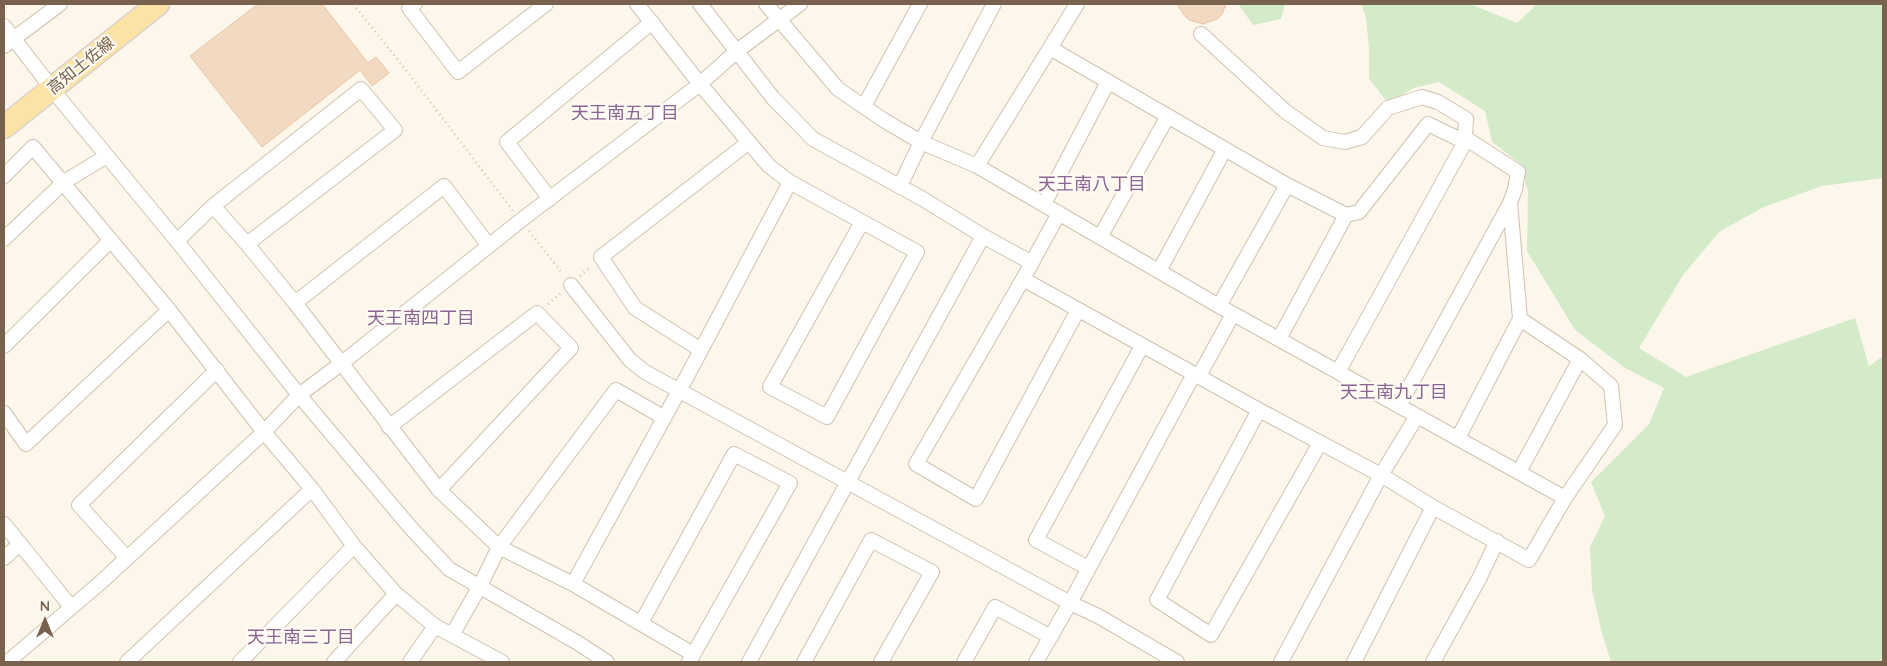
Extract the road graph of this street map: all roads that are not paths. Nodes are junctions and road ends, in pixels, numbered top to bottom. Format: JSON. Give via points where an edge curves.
{"nodes":[{"id":1,"x":60,"y":4,"type":"edge"},
{"id":2,"x":158,"y":4,"type":"edge"},
{"id":3,"x":414,"y":4,"type":"edge"},
{"id":4,"x":546,"y":4,"type":"edge"},
{"id":5,"x":637,"y":4,"type":"edge"},
{"id":6,"x":700,"y":4,"type":"edge"},
{"id":7,"x":766,"y":4,"type":"edge"},
{"id":8,"x":800,"y":4,"type":"edge"},
{"id":9,"x":920,"y":4,"type":"edge"},
{"id":10,"x":994,"y":4,"type":"edge"},
{"id":11,"x":1076,"y":4,"type":"edge"},
{"id":12,"x":779,"y":21,"type":"junction"},
{"id":13,"x":652,"y":22,"type":"junction"},
{"id":14,"x":4,"y":26,"type":"edge"},
{"id":15,"x":1201,"y":34,"type":"dead end"},
{"id":16,"x":8,"y":43,"type":"edge"},
{"id":17,"x":1050,"y":48,"type":"junction"},
{"id":18,"x":737,"y":51,"type":"junction"},
{"id":19,"x":1108,"y":82,"type":"junction"},
{"id":20,"x":700,"y":84,"type":"junction"},
{"id":21,"x":52,"y":89,"type":"junction"},
{"id":22,"x":864,"y":106,"type":"junction"},
{"id":23,"x":1168,"y":116,"type":"junction"},
{"id":24,"x":4,"y":127,"type":"edge"},
{"id":25,"x":1465,"y":140,"type":"junction"},
{"id":26,"x":749,"y":142,"type":"junction"},
{"id":27,"x":921,"y":142,"type":"junction"},
{"id":28,"x":1225,"y":149,"type":"junction"},
{"id":29,"x":106,"y":156,"type":"junction"},
{"id":30,"x":977,"y":166,"type":"junction"},
{"id":31,"x":4,"y":176,"type":"edge"},
{"id":32,"x":64,"y":182,"type":"junction"},
{"id":33,"x":790,"y":182,"type":"junction"},
{"id":34,"x":1287,"y":184,"type":"junction"},
{"id":35,"x":900,"y":186,"type":"junction"},
{"id":36,"x":550,"y":199,"type":"junction"},
{"id":37,"x":1510,"y":203,"type":"junction"},
{"id":38,"x":1044,"y":204,"type":"junction"},
{"id":39,"x":214,"y":206,"type":"junction"},
{"id":40,"x":1059,"y":213,"type":"junction"},
{"id":41,"x":1346,"y":215,"type":"junction"},
{"id":42,"x":862,"y":222,"type":"junction"},
{"id":43,"x":983,"y":236,"type":"junction"},
{"id":44,"x":1100,"y":236,"type":"junction"},
{"id":45,"x":4,"y":239,"type":"edge"},
{"id":46,"x":111,"y":240,"type":"junction"},
{"id":47,"x":177,"y":240,"type":"junction"},
{"id":48,"x":247,"y":244,"type":"junction"},
{"id":49,"x":490,"y":246,"type":"junction"},
{"id":50,"x":1032,"y":262,"type":"junction"},
{"id":51,"x":1159,"y":271,"type":"junction"},
{"id":52,"x":1023,"y":279,"type":"junction"},
{"id":53,"x":571,"y":285,"type":"road end"},
{"id":54,"x":295,"y":303,"type":"junction"},
{"id":55,"x":1219,"y":306,"type":"junction"},
{"id":56,"x":169,"y":310,"type":"junction"},
{"id":57,"x":1078,"y":310,"type":"junction"},
{"id":58,"x":1233,"y":314,"type":"junction"},
{"id":59,"x":1520,"y":319,"type":"junction"},
{"id":60,"x":1279,"y":339,"type":"junction"},
{"id":61,"x":4,"y":346,"type":"edge"},
{"id":62,"x":1142,"y":346,"type":"junction"},
{"id":63,"x":701,"y":350,"type":"junction"},
{"id":64,"x":1580,"y":359,"type":"junction"},
{"id":65,"x":342,"y":363,"type":"junction"},
{"id":66,"x":217,"y":370,"type":"junction"},
{"id":67,"x":1338,"y":372,"type":"junction"},
{"id":68,"x":1196,"y":375,"type":"junction"},
{"id":69,"x":678,"y":391,"type":"junction"},
{"id":70,"x":299,"y":395,"type":"junction"},
{"id":71,"x":1399,"y":406,"type":"junction"},
{"id":72,"x":1259,"y":410,"type":"junction"},
{"id":73,"x":4,"y":413,"type":"edge"},
{"id":74,"x":1417,"y":416,"type":"junction"},
{"id":75,"x":664,"y":417,"type":"junction"},
{"id":76,"x":389,"y":427,"type":"junction"},
{"id":77,"x":264,"y":432,"type":"junction"},
{"id":78,"x":1458,"y":438,"type":"junction"},
{"id":79,"x":1320,"y":443,"type":"junction"},
{"id":80,"x":1519,"y":472,"type":"junction"},
{"id":81,"x":1382,"y":476,"type":"junction"},
{"id":82,"x":848,"y":482,"type":"junction"},
{"id":83,"x":312,"y":489,"type":"junction"},
{"id":84,"x":439,"y":490,"type":"junction"},
{"id":85,"x":1566,"y":498,"type":"junction"},
{"id":86,"x":1434,"y":507,"type":"junction"},
{"id":87,"x":4,"y":524,"type":"edge"},
{"id":88,"x":1497,"y":541,"type":"junction"},
{"id":89,"x":20,"y":544,"type":"junction"},
{"id":90,"x":354,"y":546,"type":"junction"},
{"id":91,"x":500,"y":547,"type":"junction"},
{"id":92,"x":4,"y":558,"type":"edge"},
{"id":93,"x":127,"y":558,"type":"junction"},
{"id":94,"x":1088,"y":568,"type":"junction"},
{"id":95,"x":573,"y":584,"type":"junction"},
{"id":96,"x":480,"y":586,"type":"junction"},
{"id":97,"x":396,"y":594,"type":"junction"},
{"id":98,"x":1070,"y":603,"type":"junction"},
{"id":99,"x":71,"y":607,"type":"junction"},
{"id":100,"x":640,"y":623,"type":"junction"},
{"id":101,"x":435,"y":626,"type":"junction"},
{"id":102,"x":452,"y":634,"type":"junction"},
{"id":103,"x":1051,"y":637,"type":"junction"},
{"id":104,"x":691,"y":658,"type":"edge"},
{"id":105,"x":10,"y":660,"type":"edge"},
{"id":106,"x":128,"y":662,"type":"edge"},
{"id":107,"x":240,"y":662,"type":"edge"},
{"id":108,"x":334,"y":662,"type":"edge"},
{"id":109,"x":410,"y":662,"type":"edge"},
{"id":110,"x":500,"y":662,"type":"edge"},
{"id":111,"x":607,"y":662,"type":"edge"},
{"id":112,"x":749,"y":662,"type":"edge"},
{"id":113,"x":804,"y":662,"type":"edge"},
{"id":114,"x":881,"y":662,"type":"edge"},
{"id":115,"x":964,"y":662,"type":"edge"},
{"id":116,"x":1036,"y":662,"type":"edge"},
{"id":117,"x":1177,"y":662,"type":"edge"},
{"id":118,"x":1281,"y":662,"type":"edge"},
{"id":119,"x":1354,"y":662,"type":"edge"},
{"id":120,"x":1434,"y":662,"type":"edge"}],
"edges":[{"from":1,"to":16,"type":"street"},
{"from":2,"to":21,"type":"main road","name":"高知土佐線"},
{"from":3,"to":4,"type":"street","via":[[409,8],[458,72]]},
{"from":5,"to":13,"type":"street"},
{"from":6,"to":18,"type":"street"},
{"from":7,"to":12,"type":"street"},
{"from":8,"to":12,"type":"street"},
{"from":9,"to":22,"type":"street"},
{"from":10,"to":27,"type":"street"},
{"from":11,"to":17,"type":"street"},
{"from":12,"to":18,"type":"street"},
{"from":12,"to":22,"type":"street","via":[[838,90]]},
{"from":13,"to":20,"type":"street"},
{"from":13,"to":36,"type":"street","via":[[507,142]]},
{"from":14,"to":16,"type":"street"},
{"from":15,"to":25,"type":"street","via":[[1285,110],[1323,138],[1345,142],[1362,138],[1388,108],[1422,97],[1438,102],[1466,119]]},
{"from":16,"to":21,"type":"street"},
{"from":17,"to":19,"type":"street"},
{"from":17,"to":30,"type":"street"},
{"from":18,"to":20,"type":"street"},
{"from":18,"to":35,"type":"street","via":[[772,98],[813,139]]},
{"from":19,"to":23,"type":"street"},
{"from":19,"to":38,"type":"street"},
{"from":20,"to":26,"type":"street"},
{"from":20,"to":36,"type":"street"},
{"from":21,"to":24,"type":"main road","name":"高知土佐線"},
{"from":21,"to":29,"type":"street"},
{"from":22,"to":27,"type":"street"},
{"from":23,"to":28,"type":"street"},
{"from":23,"to":44,"type":"street"},
{"from":25,"to":37,"type":"street","via":[[1518,172]]},
{"from":25,"to":41,"type":"street","via":[[1428,124],[1359,212]]},
{"from":25,"to":67,"type":"street"},
{"from":26,"to":33,"type":"street","via":[[769,166]]},
{"from":26,"to":63,"type":"street","via":[[601,257],[635,308]]},
{"from":27,"to":30,"type":"street"},
{"from":27,"to":35,"type":"street"},
{"from":28,"to":34,"type":"street"},
{"from":28,"to":51,"type":"street"},
{"from":29,"to":32,"type":"street"},
{"from":29,"to":47,"type":"street"},
{"from":30,"to":38,"type":"street"},
{"from":31,"to":32,"type":"street","via":[[33,147]]},
{"from":32,"to":45,"type":"street"},
{"from":32,"to":46,"type":"street"},
{"from":33,"to":42,"type":"street"},
{"from":33,"to":63,"type":"street"},
{"from":34,"to":41,"type":"street"},
{"from":34,"to":55,"type":"street"},
{"from":35,"to":43,"type":"street"},
{"from":36,"to":49,"type":"street"},
{"from":37,"to":59,"type":"street"},
{"from":37,"to":71,"type":"street"},
{"from":38,"to":40,"type":"street"},
{"from":39,"to":47,"type":"street"},
{"from":39,"to":48,"type":"street"},
{"from":39,"to":48,"type":"street","via":[[361,89],[395,130]]},
{"from":40,"to":44,"type":"street"},
{"from":40,"to":50,"type":"street"},
{"from":41,"to":60,"type":"street"},
{"from":42,"to":42,"type":"street","via":[[770,387],[828,417],[917,252]]},
{"from":43,"to":50,"type":"street"},
{"from":43,"to":82,"type":"street"},
{"from":44,"to":51,"type":"street"},
{"from":46,"to":56,"type":"street"},
{"from":46,"to":61,"type":"street"},
{"from":47,"to":70,"type":"street"},
{"from":48,"to":54,"type":"street"},
{"from":49,"to":54,"type":"street","via":[[444,186]]},
{"from":49,"to":65,"type":"street"},
{"from":50,"to":52,"type":"street"},
{"from":51,"to":55,"type":"street"},
{"from":52,"to":57,"type":"street"},
{"from":52,"to":57,"type":"street","via":[[916,464],[976,499]]},
{"from":53,"to":69,"type":"street","via":[[630,360]]},
{"from":54,"to":65,"type":"street"},
{"from":55,"to":58,"type":"street"},
{"from":56,"to":66,"type":"street"},
{"from":56,"to":73,"type":"street","via":[[26,444]]},
{"from":57,"to":62,"type":"street"},
{"from":58,"to":60,"type":"street"},
{"from":58,"to":68,"type":"street"},
{"from":59,"to":64,"type":"street"},
{"from":59,"to":78,"type":"street"},
{"from":60,"to":67,"type":"street"},
{"from":62,"to":68,"type":"street"},
{"from":62,"to":94,"type":"street","via":[[1036,540]]},
{"from":63,"to":69,"type":"street"},
{"from":64,"to":80,"type":"street"},
{"from":64,"to":85,"type":"street","via":[[1611,386],[1614,425]]},
{"from":65,"to":70,"type":"street"},
{"from":65,"to":76,"type":"street"},
{"from":66,"to":77,"type":"street"},
{"from":66,"to":93,"type":"street","via":[[79,505]]},
{"from":67,"to":71,"type":"street"},
{"from":68,"to":72,"type":"street"},
{"from":68,"to":94,"type":"street"},
{"from":69,"to":75,"type":"street"},
{"from":69,"to":82,"type":"street"},
{"from":70,"to":77,"type":"street"},
{"from":70,"to":96,"type":"street","via":[[436,555],[450,569]]},
{"from":71,"to":74,"type":"street"},
{"from":72,"to":79,"type":"street"},
{"from":72,"to":79,"type":"street","via":[[1157,600],[1211,635]]},
{"from":74,"to":78,"type":"street"},
{"from":74,"to":81,"type":"street"},
{"from":75,"to":91,"type":"street","via":[[616,390]]},
{"from":75,"to":95,"type":"street"},
{"from":76,"to":84,"type":"street"},
{"from":76,"to":84,"type":"street","via":[[537,313],[572,348]]},
{"from":77,"to":83,"type":"street"},
{"from":77,"to":93,"type":"street"},
{"from":78,"to":80,"type":"street"},
{"from":79,"to":81,"type":"street"},
{"from":80,"to":85,"type":"street"},
{"from":81,"to":86,"type":"street"},
{"from":81,"to":118,"type":"street"},
{"from":82,"to":98,"type":"street"},
{"from":82,"to":112,"type":"street"},
{"from":83,"to":90,"type":"street"},
{"from":83,"to":106,"type":"street"},
{"from":84,"to":91,"type":"street"},
{"from":85,"to":88,"type":"street","via":[[1529,560]]},
{"from":86,"to":88,"type":"street"},
{"from":86,"to":119,"type":"street"},
{"from":87,"to":89,"type":"street"},
{"from":88,"to":120,"type":"street"},
{"from":89,"to":92,"type":"street"},
{"from":89,"to":99,"type":"street"},
{"from":90,"to":97,"type":"street"},
{"from":90,"to":107,"type":"street"},
{"from":91,"to":95,"type":"street"},
{"from":91,"to":96,"type":"street"},
{"from":93,"to":99,"type":"street"},
{"from":94,"to":98,"type":"street"},
{"from":95,"to":100,"type":"street"},
{"from":96,"to":102,"type":"street"},
{"from":96,"to":111,"type":"street"},
{"from":97,"to":101,"type":"street"},
{"from":97,"to":108,"type":"street"},
{"from":98,"to":103,"type":"street"},
{"from":98,"to":117,"type":"street"},
{"from":99,"to":105,"type":"street"},
{"from":100,"to":104,"type":"street"},
{"from":100,"to":104,"type":"street","via":[[734,454],[790,483]]},
{"from":101,"to":102,"type":"street"},
{"from":101,"to":109,"type":"street"},
{"from":102,"to":110,"type":"street"},
{"from":103,"to":115,"type":"street","via":[[995,607]]},
{"from":103,"to":116,"type":"street"},
{"from":113,"to":114,"type":"street","via":[[871,540],[932,572]]}]}
